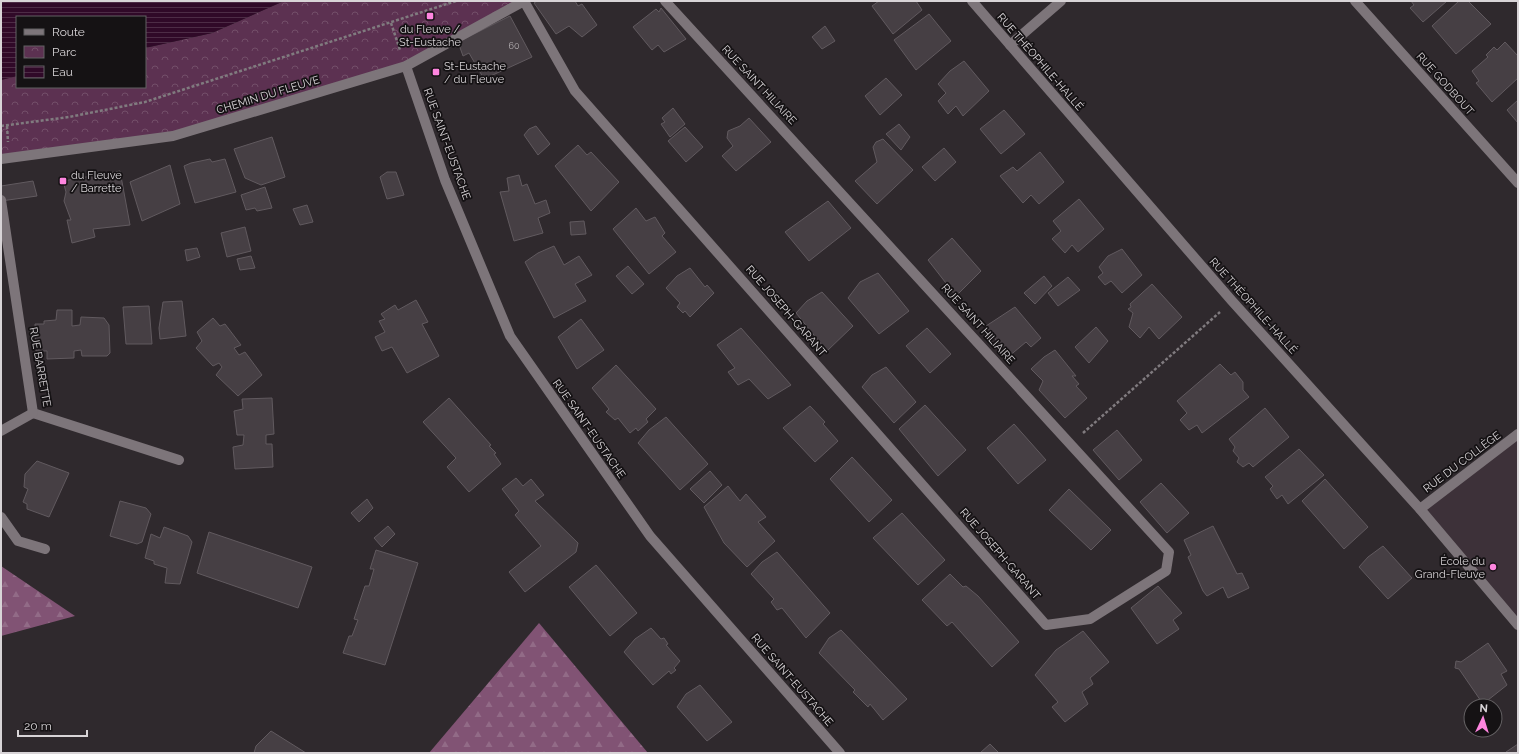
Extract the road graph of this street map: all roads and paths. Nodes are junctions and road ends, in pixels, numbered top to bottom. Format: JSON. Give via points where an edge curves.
{"nodes":[{"id":1,"x":456,"y":1,"type":"edge"},
{"id":2,"x":524,"y":1,"type":"edge"},
{"id":3,"x":665,"y":1,"type":"edge"},
{"id":4,"x":972,"y":1,"type":"edge"},
{"id":5,"x":1062,"y":1,"type":"edge"},
{"id":6,"x":1354,"y":1,"type":"edge"},
{"id":7,"x":391,"y":23,"type":"junction"},
{"id":8,"x":1010,"y":45,"type":"junction"},
{"id":9,"x":406,"y":66,"type":"junction"},
{"id":10,"x":1,"y":126,"type":"edge"},
{"id":11,"x":1,"y":159,"type":"edge"},
{"id":12,"x":1518,"y":183,"type":"edge"},
{"id":13,"x":1,"y":200,"type":"edge"},
{"id":14,"x":1232,"y":301,"type":"junction"},
{"id":15,"x":33,"y":413,"type":"junction"},
{"id":16,"x":1,"y":431,"type":"edge"},
{"id":17,"x":1518,"y":434,"type":"edge"},
{"id":18,"x":1070,"y":444,"type":"junction"},
{"id":19,"x":179,"y":460,"type":"dead end"},
{"id":20,"x":1420,"y":509,"type":"junction"},
{"id":21,"x":1,"y":517,"type":"edge"},
{"id":22,"x":45,"y":549,"type":"dead end"},
{"id":23,"x":1046,"y":625,"type":"joint"},
{"id":24,"x":1518,"y":625,"type":"edge"},
{"id":25,"x":840,"y":753,"type":"edge"}],
"edges":[{"from":1,"to":7,"type":"path"},
{"from":2,"to":9,"type":"street","name":"CHEMIN DU FLEUVE"},
{"from":2,"to":23,"type":"street","name":"RUE JOSEPH-GARANT","via":[[575,91]]},
{"from":3,"to":18,"type":"street","name":"RUE SAINT HILIAIRE"},
{"from":4,"to":8,"type":"street","name":"RUE THÉOPHILE-HALLÉ"},
{"from":5,"to":8,"type":"street"},
{"from":6,"to":12,"type":"street","name":"RUE GODBOUT"},
{"from":7,"to":9,"type":"path"},
{"from":7,"to":10,"type":"path","via":[[146,102],[69,117]]},
{"from":8,"to":14,"type":"street","name":"RUE THÉOPHILE-HALLÉ"},
{"from":9,"to":11,"type":"street","name":"CHEMIN DU FLEUVE","via":[[173,136]]},
{"from":9,"to":25,"type":"street","name":"RUE SAINT-EUSTACHE","via":[[445,180],[510,336],[650,536]]},
{"from":13,"to":15,"type":"street","name":"RUE BARRETTE"},
{"from":14,"to":18,"type":"path"},
{"from":14,"to":20,"type":"street","name":"RUE THÉOPHILE-HALLÉ"},
{"from":15,"to":16,"type":"street"},
{"from":15,"to":19,"type":"street","name":"RUE BARRETTE"},
{"from":17,"to":20,"type":"street","name":"RUE DU COLLÈGE"},
{"from":18,"to":23,"type":"street","name":"RUE SAINT HILIAIRE","via":[[1169,552],[1166,571],[1090,619]]},
{"from":20,"to":24,"type":"street","name":"RUE THÉOPHILE-HALLÉ"},
{"from":21,"to":22,"type":"street","via":[[18,541]]}]}
